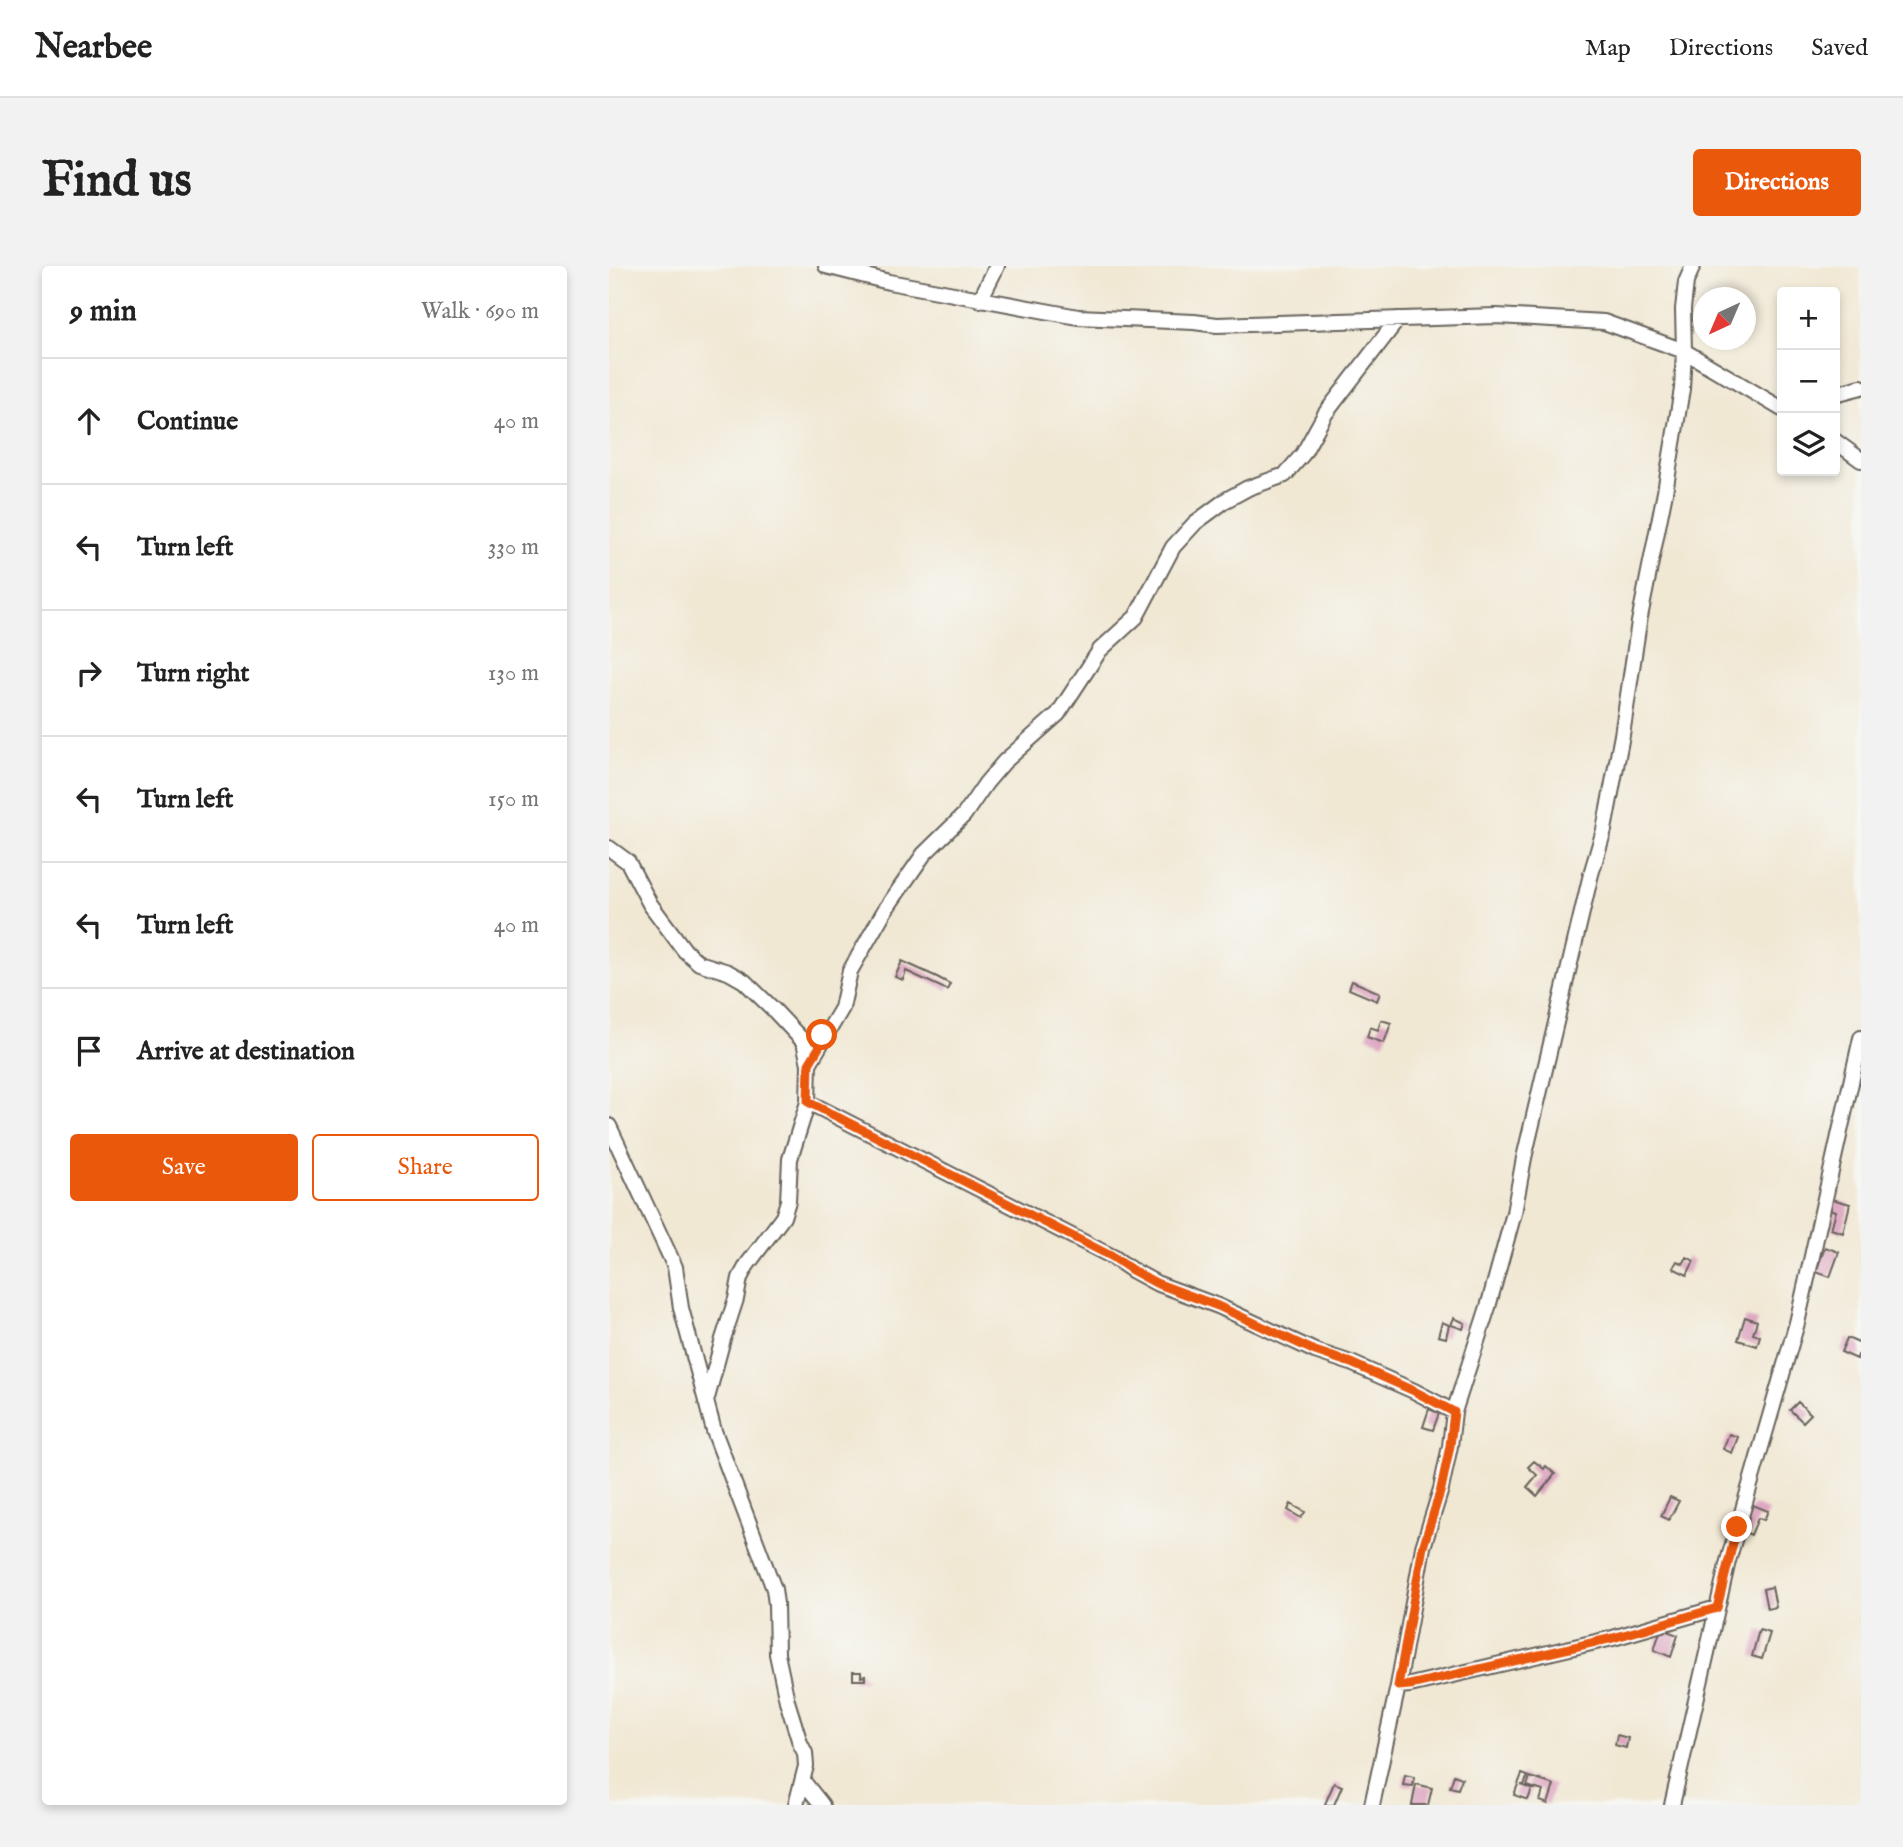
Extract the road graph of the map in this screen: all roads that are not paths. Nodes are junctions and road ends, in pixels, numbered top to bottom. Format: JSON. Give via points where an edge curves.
{"nodes":[{"id":1,"x":826,"y":266,"type":"edge"},
{"id":2,"x":996,"y":266,"type":"edge"},
{"id":3,"x":1693,"y":266,"type":"edge"},
{"id":4,"x":980,"y":300,"type":"junction"},
{"id":5,"x":1398,"y":319,"type":"junction"},
{"id":6,"x":1684,"y":351,"type":"junction"},
{"id":7,"x":1861,"y":387,"type":"edge"},
{"id":8,"x":1840,"y":393,"type":"edge"},
{"id":9,"x":1777,"y":405,"type":"edge"},
{"id":10,"x":1840,"y":445,"type":"edge"},
{"id":11,"x":1861,"y":460,"type":"edge"},
{"id":12,"x":609,"y":848,"type":"edge"},
{"id":13,"x":792,"y":1029,"type":"junction"},
{"id":14,"x":829,"y":1031,"type":"junction"},
{"id":15,"x":1861,"y":1038,"type":"edge"},
{"id":16,"x":809,"y":1064,"type":"junction"},
{"id":17,"x":808,"y":1102,"type":"junction"},
{"id":18,"x":609,"y":1126,"type":"edge"},
{"id":19,"x":706,"y":1402,"type":"junction"},
{"id":20,"x":1454,"y":1412,"type":"junction"},
{"id":21,"x":1717,"y":1608,"type":"junction"},
{"id":22,"x":1398,"y":1686,"type":"junction"},
{"id":23,"x":803,"y":1781,"type":"junction"},
{"id":24,"x":796,"y":1805,"type":"edge"},
{"id":25,"x":821,"y":1805,"type":"edge"},
{"id":26,"x":1372,"y":1805,"type":"edge"},
{"id":27,"x":1672,"y":1805,"type":"edge"}],
"edges":[{"from":1,"to":4,"type":"street"},
{"from":2,"to":4,"type":"street"},
{"from":3,"to":6,"type":"street","via":[[1683,309]]},
{"from":4,"to":5,"type":"street","via":[[1077,317],[1217,326]]},
{"from":5,"to":6,"type":"street","via":[[1496,316],[1604,322]]},
{"from":5,"to":14,"type":"street","via":[[1325,414],[1296,464],[1285,475],[1226,500],[1195,523],[1173,547],[1136,617],[1100,650],[1058,714],[1004,762],[964,815],[924,855],[885,909],[850,971],[842,1008]]},
{"from":6,"to":9,"type":"street"},
{"from":6,"to":20,"type":"street","via":[[1665,492],[1604,830],[1514,1213]]},
{"from":7,"to":8,"type":"street"},
{"from":10,"to":11,"type":"street"},
{"from":12,"to":13,"type":"street","via":[[628,862],[650,904],[694,960],[736,976]]},
{"from":13,"to":14,"type":"street","via":[[822,1035]]},
{"from":13,"to":16,"type":"street","via":[[804,1042]]},
{"from":14,"to":16,"type":"street"},
{"from":15,"to":21,"type":"street","via":[[1797,1323]]},
{"from":16,"to":17,"type":"street"},
{"from":17,"to":19,"type":"street","via":[[790,1159],[783,1217],[740,1278]]},
{"from":17,"to":20,"type":"street","via":[[1156,1283],[1351,1363]]},
{"from":18,"to":19,"type":"street","via":[[675,1267]]},
{"from":19,"to":23,"type":"street","via":[[774,1589],[777,1654],[805,1753]]},
{"from":20,"to":22,"type":"street"},
{"from":21,"to":22,"type":"street","via":[[1590,1644]]},
{"from":21,"to":27,"type":"street"},
{"from":22,"to":26,"type":"street"},
{"from":23,"to":24,"type":"street"},
{"from":23,"to":25,"type":"street"}]}
